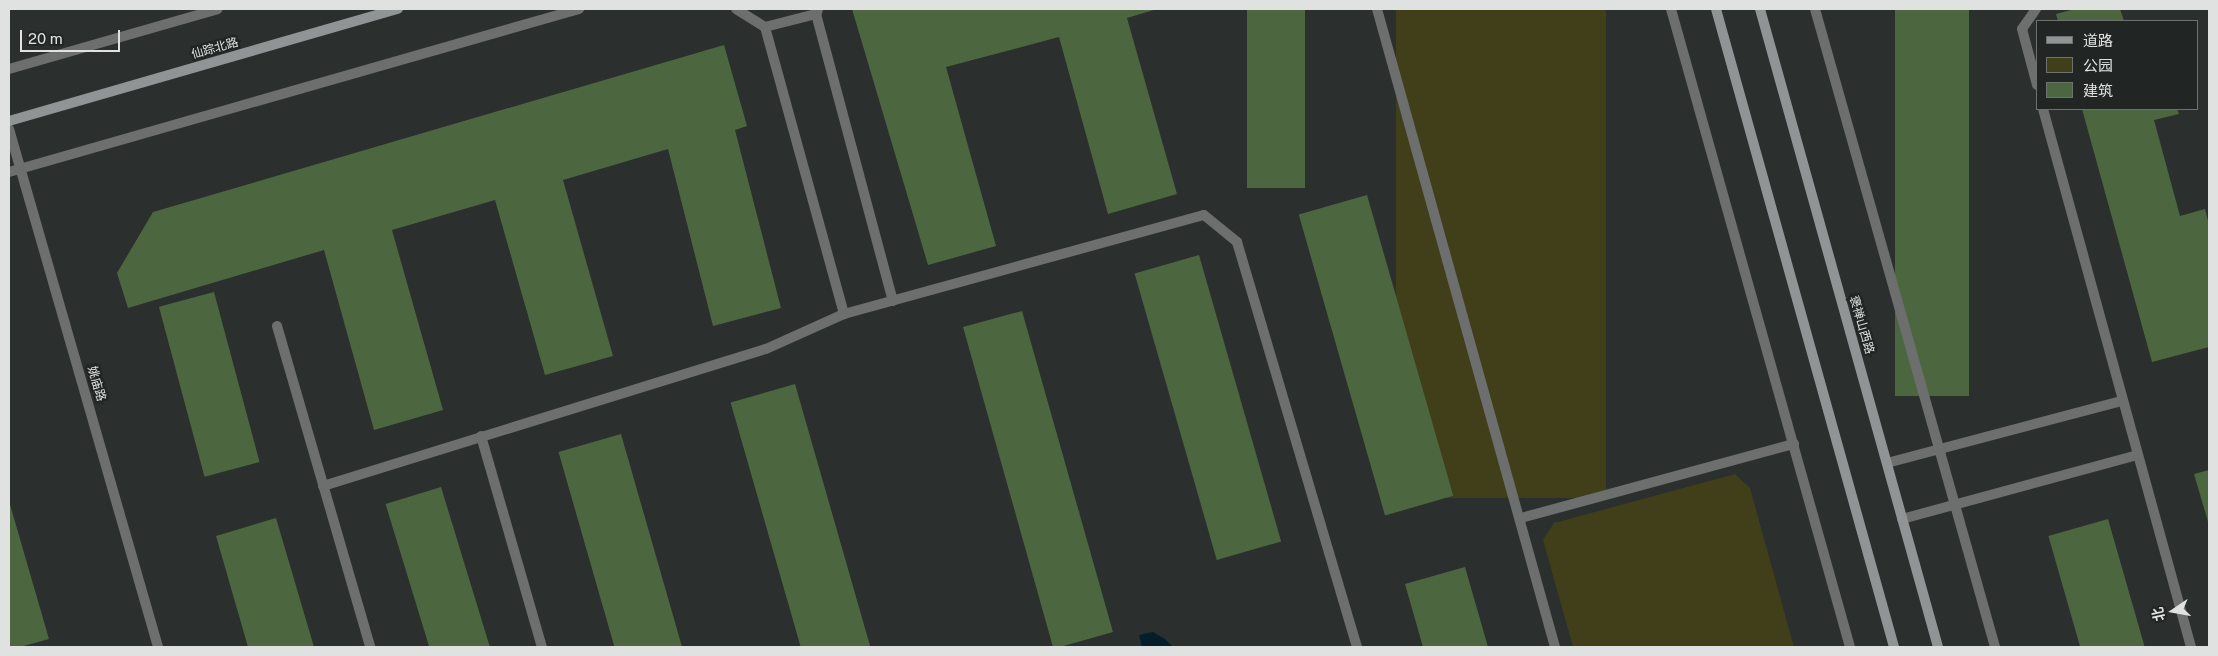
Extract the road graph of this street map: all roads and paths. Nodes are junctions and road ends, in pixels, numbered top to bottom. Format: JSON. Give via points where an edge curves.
{"nodes":[{"id":1,"x":218,"y":9,"type":"edge"},
{"id":2,"x":398,"y":9,"type":"edge"},
{"id":3,"x":579,"y":9,"type":"edge"},
{"id":4,"x":736,"y":9,"type":"edge"},
{"id":5,"x":1377,"y":9,"type":"edge"},
{"id":6,"x":1671,"y":9,"type":"edge"},
{"id":7,"x":1716,"y":9,"type":"edge"},
{"id":8,"x":1760,"y":9,"type":"edge"},
{"id":9,"x":1815,"y":9,"type":"edge"},
{"id":10,"x":2036,"y":9,"type":"edge"},
{"id":11,"x":817,"y":11,"type":"edge"},
{"id":12,"x":765,"y":27,"type":"junction"},
{"id":13,"x":9,"y":69,"type":"edge"},
{"id":14,"x":2036,"y":81,"type":"edge"},
{"id":15,"x":2043,"y":110,"type":"edge"},
{"id":16,"x":9,"y":121,"type":"edge"},
{"id":17,"x":9,"y":129,"type":"edge"},
{"id":18,"x":21,"y":168,"type":"junction"},
{"id":19,"x":9,"y":172,"type":"edge"},
{"id":20,"x":893,"y":301,"type":"junction"},
{"id":21,"x":844,"y":314,"type":"junction"},
{"id":22,"x":276,"y":326,"type":"dead end"},
{"id":23,"x":2122,"y":401,"type":"junction"},
{"id":24,"x":481,"y":436,"type":"junction"},
{"id":25,"x":1794,"y":444,"type":"junction"},
{"id":26,"x":1940,"y":450,"type":"junction"},
{"id":27,"x":2137,"y":455,"type":"junction"},
{"id":28,"x":1886,"y":463,"type":"junction"},
{"id":29,"x":324,"y":486,"type":"junction"},
{"id":30,"x":1956,"y":505,"type":"junction"},
{"id":31,"x":1521,"y":518,"type":"junction"},
{"id":32,"x":1902,"y":519,"type":"junction"},
{"id":33,"x":158,"y":647,"type":"edge"},
{"id":34,"x":370,"y":647,"type":"edge"},
{"id":35,"x":542,"y":647,"type":"edge"},
{"id":36,"x":1357,"y":647,"type":"edge"},
{"id":37,"x":1555,"y":647,"type":"edge"},
{"id":38,"x":1850,"y":647,"type":"edge"},
{"id":39,"x":1894,"y":647,"type":"edge"},
{"id":40,"x":1938,"y":647,"type":"edge"},
{"id":41,"x":1994,"y":647,"type":"edge"},
{"id":42,"x":2191,"y":647,"type":"edge"}],
"edges":[{"from":1,"to":13,"type":"street"},
{"from":2,"to":16,"type":"main road","name":"仙踪北路"},
{"from":3,"to":18,"type":"street"},
{"from":4,"to":12,"type":"street"},
{"from":5,"to":31,"type":"street"},
{"from":6,"to":25,"type":"street"},
{"from":7,"to":39,"type":"main road"},
{"from":8,"to":28,"type":"main road","name":"褒禅山西路"},
{"from":9,"to":26,"type":"street"},
{"from":10,"to":14,"type":"street","via":[[2022,29]]},
{"from":11,"to":12,"type":"street"},
{"from":11,"to":20,"type":"street"},
{"from":12,"to":21,"type":"street"},
{"from":15,"to":23,"type":"street"},
{"from":17,"to":18,"type":"street","name":"姚庙路"},
{"from":18,"to":19,"type":"street"},
{"from":18,"to":33,"type":"street","name":"姚庙路"},
{"from":20,"to":21,"type":"street"},
{"from":20,"to":36,"type":"street","via":[[1204,215],[1237,242]]},
{"from":21,"to":24,"type":"street","via":[[766,349]]},
{"from":22,"to":29,"type":"street"},
{"from":23,"to":26,"type":"street"},
{"from":23,"to":27,"type":"street"},
{"from":24,"to":29,"type":"street"},
{"from":24,"to":35,"type":"street"},
{"from":25,"to":31,"type":"street"},
{"from":25,"to":38,"type":"street"},
{"from":26,"to":28,"type":"street"},
{"from":26,"to":30,"type":"street"},
{"from":27,"to":30,"type":"street"},
{"from":27,"to":42,"type":"street"},
{"from":28,"to":32,"type":"main road","name":"褒禅山西路"},
{"from":29,"to":34,"type":"street"},
{"from":30,"to":32,"type":"street"},
{"from":30,"to":41,"type":"street"},
{"from":31,"to":37,"type":"street"},
{"from":32,"to":40,"type":"main road","name":"褒禅山西路"}]}
